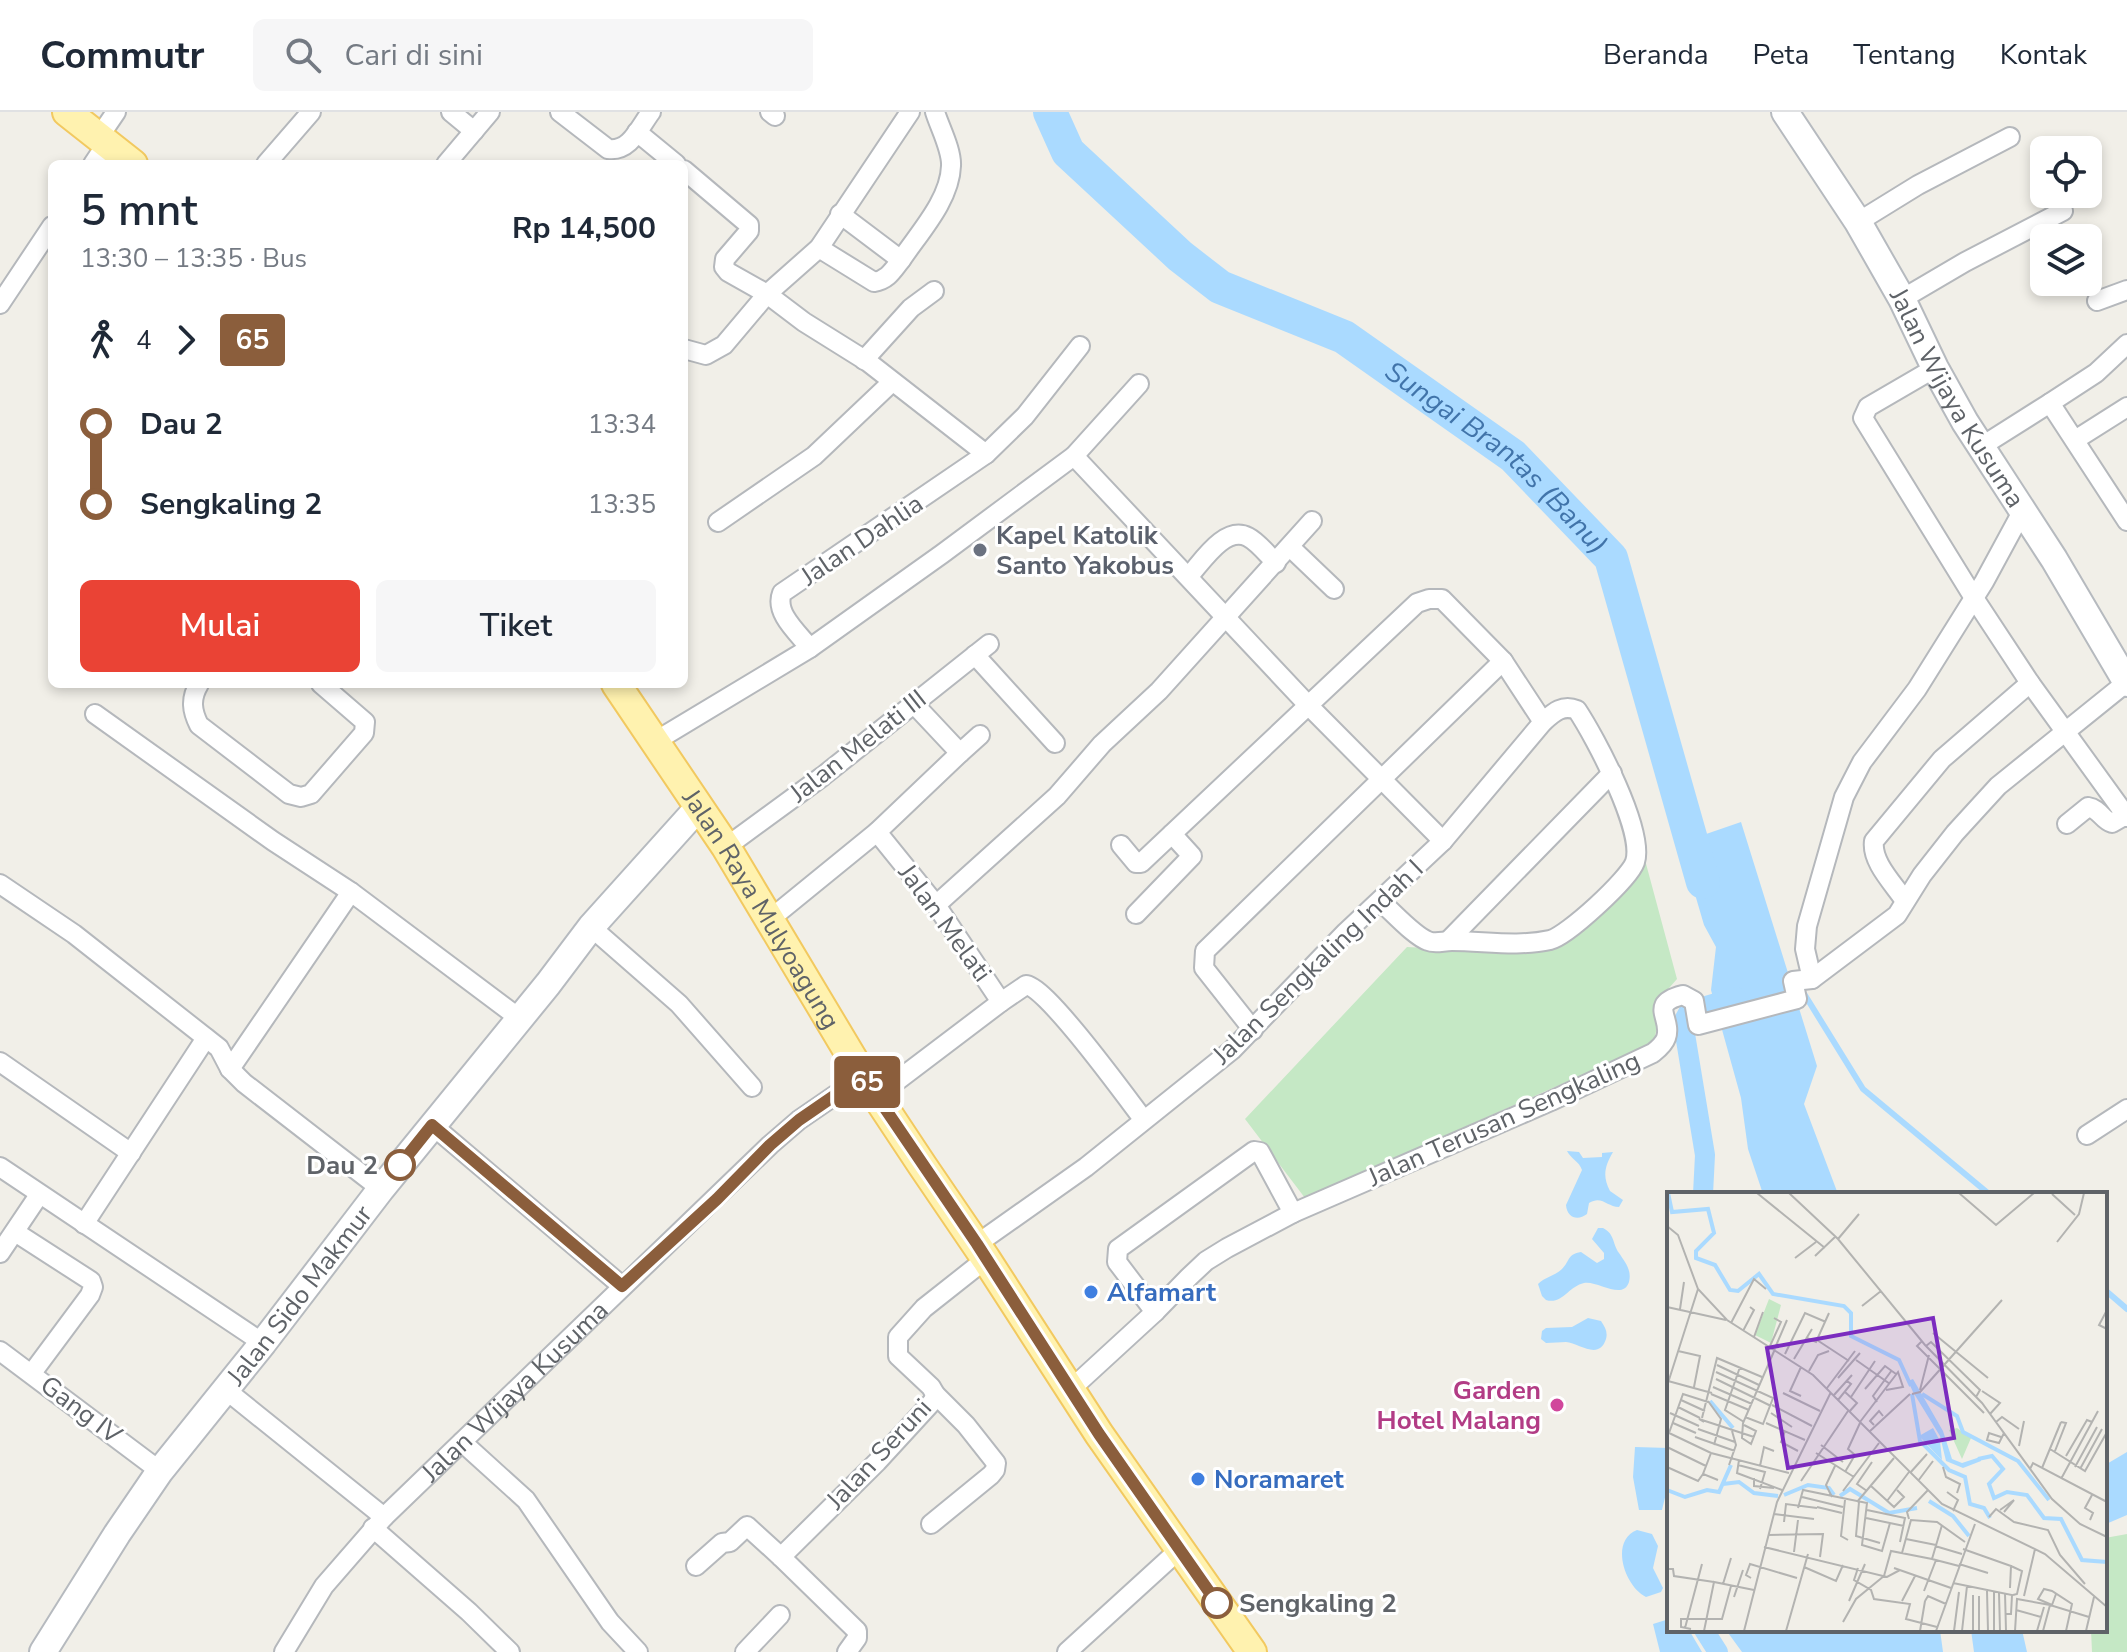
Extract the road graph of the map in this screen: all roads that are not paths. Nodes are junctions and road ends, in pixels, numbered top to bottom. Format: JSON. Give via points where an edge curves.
{"nodes":[{"id":1,"x":67,"y":112,"type":"edge"},
{"id":2,"x":116,"y":112,"type":"edge"},
{"id":3,"x":451,"y":112,"type":"edge"},
{"id":4,"x":490,"y":112,"type":"edge"},
{"id":5,"x":560,"y":112,"type":"edge"},
{"id":6,"x":651,"y":112,"type":"edge"},
{"id":7,"x":910,"y":112,"type":"edge"},
{"id":8,"x":935,"y":112,"type":"edge"},
{"id":9,"x":1785,"y":112,"type":"edge"},
{"id":10,"x":302,"y":115,"type":"edge"},
{"id":11,"x":474,"y":131,"type":"junction"},
{"id":12,"x":637,"y":132,"type":"junction"},
{"id":13,"x":2010,"y":137,"type":"dead end"},
{"id":14,"x":100,"y":148,"type":"edge"},
{"id":15,"x":452,"y":158,"type":"edge"},
{"id":16,"x":125,"y":160,"type":"edge"},
{"id":17,"x":269,"y":160,"type":"edge"},
{"id":18,"x":671,"y":160,"type":"edge"},
{"id":19,"x":688,"y":173,"type":"edge"},
{"id":20,"x":2063,"y":211,"type":"dead end"},
{"id":21,"x":840,"y":214,"type":"junction"},
{"id":22,"x":1858,"y":222,"type":"junction"},
{"id":23,"x":48,"y":232,"type":"edge"},
{"id":24,"x":819,"y":248,"type":"junction"},
{"id":25,"x":901,"y":260,"type":"junction"},
{"id":26,"x":2127,"y":290,"type":"edge"},
{"id":27,"x":934,"y":291,"type":"dead end"},
{"id":28,"x":767,"y":294,"type":"junction"},
{"id":29,"x":1902,"y":299,"type":"junction"},
{"id":30,"x":2097,"y":301,"type":"dead end"},
{"id":31,"x":0,"y":304,"type":"edge"},
{"id":32,"x":2127,"y":344,"type":"edge"},
{"id":33,"x":1080,"y":346,"type":"dead end"},
{"id":34,"x":688,"y":350,"type":"edge"},
{"id":35,"x":864,"y":360,"type":"junction"},
{"id":36,"x":1935,"y":368,"type":"junction"},
{"id":37,"x":892,"y":382,"type":"junction"},
{"id":38,"x":1139,"y":384,"type":"dead end"},
{"id":39,"x":2050,"y":403,"type":"junction"},
{"id":40,"x":2127,"y":407,"type":"edge"},
{"id":41,"x":2075,"y":440,"type":"junction"},
{"id":42,"x":1982,"y":446,"type":"junction"},
{"id":43,"x":986,"y":454,"type":"junction"},
{"id":44,"x":1074,"y":456,"type":"junction"},
{"id":45,"x":2023,"y":510,"type":"junction"},
{"id":46,"x":1312,"y":521,"type":"dead end"},
{"id":47,"x":2127,"y":521,"type":"edge"},
{"id":48,"x":718,"y":522,"type":"dead end"},
{"id":49,"x":1290,"y":547,"type":"junction"},
{"id":50,"x":1276,"y":563,"type":"junction"},
{"id":51,"x":1189,"y":576,"type":"junction"},
{"id":52,"x":1334,"y":589,"type":"dead end"},
{"id":53,"x":1974,"y":598,"type":"junction"},
{"id":54,"x":1227,"y":617,"type":"junction"},
{"id":55,"x":810,"y":648,"type":"junction"},
{"id":56,"x":1503,"y":661,"type":"junction"},
{"id":57,"x":2030,"y":683,"type":"junction"},
{"id":58,"x":2127,"y":683,"type":"edge"},
{"id":59,"x":198,"y":688,"type":"edge"},
{"id":60,"x":326,"y":688,"type":"edge"},
{"id":61,"x":619,"y":688,"type":"edge"},
{"id":62,"x":914,"y":704,"type":"junction"},
{"id":63,"x":1308,"y":705,"type":"junction"},
{"id":64,"x":95,"y":714,"type":"dead end"},
{"id":65,"x":1550,"y":716,"type":"junction"},
{"id":66,"x":2066,"y":729,"type":"junction"},
{"id":67,"x":980,"y":735,"type":"dead end"},
{"id":68,"x":654,"y":742,"type":"junction"},
{"id":69,"x":1055,"y":743,"type":"dead end"},
{"id":70,"x":960,"y":753,"type":"junction"},
{"id":71,"x":1612,"y":773,"type":"junction"},
{"id":72,"x":1380,"y":780,"type":"junction"},
{"id":73,"x":698,"y":808,"type":"junction"},
{"id":74,"x":2126,"y":816,"type":"edge"},
{"id":75,"x":2067,"y":824,"type":"dead end"},
{"id":76,"x":877,"y":832,"type":"junction"},
{"id":77,"x":1172,"y":834,"type":"junction"},
{"id":78,"x":1443,"y":841,"type":"junction"},
{"id":79,"x":1121,"y":845,"type":"dead end"},
{"id":80,"x":726,"y":847,"type":"junction"},
{"id":81,"x":0,"y":884,"type":"edge"},
{"id":82,"x":351,"y":892,"type":"junction"},
{"id":83,"x":1905,"y":901,"type":"junction"},
{"id":84,"x":1381,"y":902,"type":"junction"},
{"id":85,"x":936,"y":905,"type":"junction"},
{"id":86,"x":1136,"y":914,"type":"dead end"},
{"id":87,"x":769,"y":920,"type":"junction"},
{"id":88,"x":591,"y":927,"type":"junction"},
{"id":89,"x":1448,"y":941,"type":"junction"},
{"id":90,"x":1800,"y":988,"type":"junction"},
{"id":91,"x":1001,"y":1002,"type":"junction"},
{"id":92,"x":519,"y":1018,"type":"junction"},
{"id":93,"x":1253,"y":1030,"type":"junction"},
{"id":94,"x":206,"y":1038,"type":"junction"},
{"id":95,"x":0,"y":1062,"type":"edge"},
{"id":96,"x":230,"y":1069,"type":"junction"},
{"id":97,"x":870,"y":1086,"type":"junction"},
{"id":98,"x":752,"y":1087,"type":"dead end"},
{"id":99,"x":2127,"y":1109,"type":"edge"},
{"id":100,"x":1143,"y":1119,"type":"junction"},
{"id":101,"x":432,"y":1125,"type":"junction"},
{"id":102,"x":2087,"y":1135,"type":"dead end"},
{"id":103,"x":131,"y":1153,"type":"junction"},
{"id":104,"x":0,"y":1167,"type":"edge"},
{"id":105,"x":381,"y":1189,"type":"junction"},
{"id":106,"x":39,"y":1195,"type":"junction"},
{"id":107,"x":1293,"y":1213,"type":"junction"},
{"id":108,"x":84,"y":1224,"type":"junction"},
{"id":109,"x":15,"y":1232,"type":"junction"},
{"id":110,"x":1,"y":1249,"type":"edge"},
{"id":111,"x":982,"y":1251,"type":"junction"},
{"id":112,"x":622,"y":1286,"type":"junction"},
{"id":113,"x":1155,"y":1312,"type":"junction"},
{"id":114,"x":263,"y":1343,"type":"junction"},
{"id":115,"x":0,"y":1351,"type":"edge"},
{"id":116,"x":32,"y":1373,"type":"junction"},
{"id":117,"x":226,"y":1390,"type":"junction"},
{"id":118,"x":1070,"y":1390,"type":"junction"},
{"id":119,"x":935,"y":1394,"type":"junction"},
{"id":120,"x":462,"y":1442,"type":"junction"},
{"id":121,"x":160,"y":1471,"type":"junction"},
{"id":122,"x":378,"y":1523,"type":"junction"},
{"id":123,"x":931,"y":1524,"type":"dead end"},
{"id":124,"x":1180,"y":1549,"type":"junction"},
{"id":125,"x":781,"y":1557,"type":"junction"},
{"id":126,"x":696,"y":1566,"type":"dead end"},
{"id":127,"x":780,"y":1615,"type":"dead end"},
{"id":128,"x":43,"y":1652,"type":"edge"},
{"id":129,"x":284,"y":1652,"type":"edge"},
{"id":130,"x":510,"y":1652,"type":"edge"},
{"id":131,"x":638,"y":1652,"type":"edge"},
{"id":132,"x":745,"y":1652,"type":"edge"},
{"id":133,"x":847,"y":1652,"type":"edge"},
{"id":134,"x":1067,"y":1652,"type":"edge"},
{"id":135,"x":1252,"y":1652,"type":"edge"}],
"edges":[{"from":1,"to":14,"type":"main road"},
{"from":2,"to":14,"type":"street"},
{"from":3,"to":11,"type":"street"},
{"from":4,"to":11,"type":"street"},
{"from":5,"to":12,"type":"street","via":[[608,149],[625,148]]},
{"from":6,"to":12,"type":"street"},
{"from":7,"to":21,"type":"street"},
{"from":8,"to":25,"type":"street","via":[[952,163],[949,179]]},
{"from":9,"to":22,"type":"main road","name":"Jalan Wijaya Kusuma"},
{"from":10,"to":17,"type":"street"},
{"from":11,"to":15,"type":"street"},
{"from":12,"to":18,"type":"street"},
{"from":13,"to":22,"type":"street"},
{"from":14,"to":16,"type":"main road"},
{"from":19,"to":28,"type":"street","via":[[749,225],[724,267]]},
{"from":20,"to":29,"type":"street"},
{"from":21,"to":24,"type":"street"},
{"from":21,"to":25,"type":"street"},
{"from":22,"to":29,"type":"main road","name":"Jalan Wijaya Kusuma"},
{"from":23,"to":31,"type":"street"},
{"from":24,"to":25,"type":"street","via":[[874,282],[882,281]]},
{"from":24,"to":28,"type":"street"},
{"from":26,"to":30,"type":"street"},
{"from":27,"to":35,"type":"street","via":[[911,308]]},
{"from":28,"to":34,"type":"street","via":[[724,345],[706,355]]},
{"from":28,"to":35,"type":"street"},
{"from":29,"to":36,"type":"main road","name":"Jalan Wijaya Kusuma"},
{"from":32,"to":39,"type":"street","via":[[2096,373]]},
{"from":33,"to":43,"type":"street","name":"Jalan Dahlia","via":[[1025,416]]},
{"from":35,"to":37,"type":"street"},
{"from":36,"to":42,"type":"main road","name":"Jalan Wijaya Kusuma"},
{"from":36,"to":53,"type":"street","via":[[1868,407],[1863,418]]},
{"from":37,"to":43,"type":"street"},
{"from":37,"to":48,"type":"street","via":[[814,456]]},
{"from":38,"to":44,"type":"street"},
{"from":39,"to":41,"type":"street"},
{"from":39,"to":42,"type":"street"},
{"from":40,"to":41,"type":"street"},
{"from":41,"to":47,"type":"street"},
{"from":42,"to":45,"type":"main road","name":"Jalan Wijaya Kusuma"},
{"from":43,"to":55,"type":"street","name":"Jalan Dahlia","via":[[782,593],[784,615]]},
{"from":44,"to":51,"type":"street"},
{"from":44,"to":55,"type":"street"},
{"from":45,"to":53,"type":"street"},
{"from":45,"to":58,"type":"main road","name":"Jalan Wijaya Kusuma"},
{"from":46,"to":49,"type":"street"},
{"from":49,"to":50,"type":"street"},
{"from":49,"to":52,"type":"street"},
{"from":50,"to":51,"type":"street","via":[[1239,533],[1226,537]]},
{"from":50,"to":54,"type":"street"},
{"from":51,"to":54,"type":"street"},
{"from":53,"to":57,"type":"street"},
{"from":53,"to":90,"type":"street","via":[[1917,689],[1862,762],[1844,797],[1807,926]]},
{"from":54,"to":63,"type":"street"},
{"from":54,"to":85,"type":"street","via":[[1057,796]]},
{"from":55,"to":68,"type":"street"},
{"from":56,"to":63,"type":"street","via":[[1442,599],[1429,599],[1417,603]]},
{"from":56,"to":65,"type":"street"},
{"from":56,"to":72,"type":"street"},
{"from":57,"to":66,"type":"street"},
{"from":57,"to":83,"type":"street","via":[[1942,759],[1874,841],[1877,859]]},
{"from":58,"to":66,"type":"street","name":"Jalan Terusan Sengkaling"},
{"from":59,"to":60,"type":"street","via":[[192,703],[199,725],[289,794],[301,797],[311,794],[366,727]]},
{"from":61,"to":68,"type":"main road","name":"Jalan Raya Mulyoagung"},
{"from":62,"to":69,"type":"street","name":"Jalan Melati III","via":[[982,649]]},
{"from":62,"to":70,"type":"street"},
{"from":62,"to":80,"type":"street","name":"Jalan Melati III"},
{"from":63,"to":72,"type":"street"},
{"from":63,"to":77,"type":"street"},
{"from":64,"to":82,"type":"street"},
{"from":65,"to":71,"type":"street","via":[[1571,707],[1577,710]]},
{"from":65,"to":78,"type":"street","name":"Jalan Sengkaling Indah I"},
{"from":66,"to":74,"type":"street"},
{"from":66,"to":83,"type":"street","name":"Jalan Terusan Sengkaling","via":[[1998,786]]},
{"from":67,"to":70,"type":"street"},
{"from":68,"to":73,"type":"main road","name":"Jalan Raya Mulyoagung"},
{"from":70,"to":76,"type":"street"},
{"from":71,"to":89,"type":"street"},
{"from":71,"to":89,"type":"street","via":[[1630,823],[1636,861],[1600,904],[1553,940]]},
{"from":72,"to":78,"type":"street"},
{"from":72,"to":93,"type":"street","via":[[1205,951],[1204,968]]},
{"from":73,"to":80,"type":"main road","name":"Jalan Raya Mulyoagung"},
{"from":73,"to":88,"type":"main road","name":"Jalan Sido Makmur"},
{"from":74,"to":75,"type":"street","via":[[2112,823],[2088,807]]},
{"from":76,"to":85,"type":"street","name":"Jalan Melati"},
{"from":76,"to":87,"type":"street"},
{"from":77,"to":79,"type":"street","via":[[1139,864]]},
{"from":77,"to":86,"type":"street","via":[[1192,856]]},
{"from":78,"to":84,"type":"street","name":"Jalan Sengkaling Indah I"},
{"from":80,"to":87,"type":"main road","name":"Jalan Raya Mulyoagung"},
{"from":81,"to":94,"type":"street","via":[[74,934]]},
{"from":82,"to":92,"type":"street"},
{"from":82,"to":96,"type":"street"},
{"from":83,"to":90,"type":"street","name":"Jalan Terusan Sengkaling","via":[[1897,915]]},
{"from":84,"to":89,"type":"street","via":[[1420,938]]},
{"from":84,"to":93,"type":"street","name":"Jalan Sengkaling Indah I"},
{"from":85,"to":91,"type":"street","name":"Jalan Melati"},
{"from":87,"to":97,"type":"main road","name":"Jalan Raya Mulyoagung"},
{"from":88,"to":92,"type":"main road","name":"Jalan Sido Makmur"},
{"from":88,"to":98,"type":"street","via":[[679,1004]]},
{"from":90,"to":107,"type":"street","name":"Jalan Terusan Sengkaling","via":[[1699,1015],[1683,995],[1671,998],[1665,1003],[1666,1040],[1653,1053]]},
{"from":91,"to":97,"type":"street","name":"Jalan Melati"},
{"from":91,"to":100,"type":"street","via":[[1026,985],[1035,986]]},
{"from":92,"to":101,"type":"main road","name":"Jalan Sido Makmur"},
{"from":93,"to":100,"type":"street","name":"Jalan Sengkaling Indah I"},
{"from":94,"to":96,"type":"street","via":[[223,1052]]},
{"from":94,"to":103,"type":"street"},
{"from":95,"to":103,"type":"street"},
{"from":96,"to":105,"type":"street"},
{"from":97,"to":111,"type":"main road","name":"Jalan Raya Mulyoagung"},
{"from":97,"to":112,"type":"street","name":"Jalan Wijaya Kusuma","via":[[799,1120]]},
{"from":99,"to":102,"type":"street"},
{"from":100,"to":111,"type":"street","name":"Jalan Sengkaling Indah I"},
{"from":101,"to":105,"type":"main road","name":"Jalan Sido Makmur"},
{"from":101,"to":112,"type":"street"},
{"from":103,"to":108,"type":"street"},
{"from":104,"to":106,"type":"street"},
{"from":105,"to":114,"type":"main road","name":"Jalan Sido Makmur"},
{"from":106,"to":108,"type":"street"},
{"from":106,"to":109,"type":"street"},
{"from":107,"to":113,"type":"street","name":"Jalan Terusan Sengkaling","via":[[1206,1261]]},
{"from":107,"to":113,"type":"street","via":[[1260,1152],[1254,1151],[1154,1222],[1115,1254]]},
{"from":108,"to":114,"type":"street"},
{"from":109,"to":110,"type":"street"},
{"from":109,"to":116,"type":"street","via":[[93,1287]]},
{"from":111,"to":118,"type":"main road","name":"Jalan Raya Mulyoagung"},
{"from":111,"to":119,"type":"street","name":"Jalan Seruni","via":[[898,1337],[898,1356]]},
{"from":112,"to":120,"type":"street","name":"Jalan Wijaya Kusuma"},
{"from":113,"to":118,"type":"street","name":"Jalan Terusan Sengkaling"},
{"from":114,"to":117,"type":"main road","name":"Jalan Sido Makmur"},
{"from":115,"to":116,"type":"street","name":"Gang IV"},
{"from":116,"to":121,"type":"street","name":"Gang IV"},
{"from":117,"to":121,"type":"main road","name":"Jalan Sido Makmur"},
{"from":117,"to":122,"type":"street"},
{"from":118,"to":124,"type":"main road","name":"Jalan Raya Mulyoagung"},
{"from":119,"to":123,"type":"street","via":[[996,1463],[991,1475]]},
{"from":119,"to":125,"type":"street","name":"Jalan Seruni","via":[[928,1408]]},
{"from":120,"to":122,"type":"street","name":"Jalan Wijaya Kusuma"},
{"from":120,"to":131,"type":"street","via":[[526,1500],[610,1622]]},
{"from":121,"to":128,"type":"main road","name":"Jalan Sido Makmur"},
{"from":122,"to":129,"type":"street","name":"Jalan Wijaya Kusuma","via":[[324,1586]]},
{"from":122,"to":130,"type":"street"},
{"from":124,"to":134,"type":"street"},
{"from":124,"to":135,"type":"main road","name":"Jalan Raya Mulyoagung"},
{"from":125,"to":126,"type":"street","via":[[747,1526]]},
{"from":125,"to":133,"type":"street","via":[[857,1631]]},
{"from":127,"to":132,"type":"street"}]}
